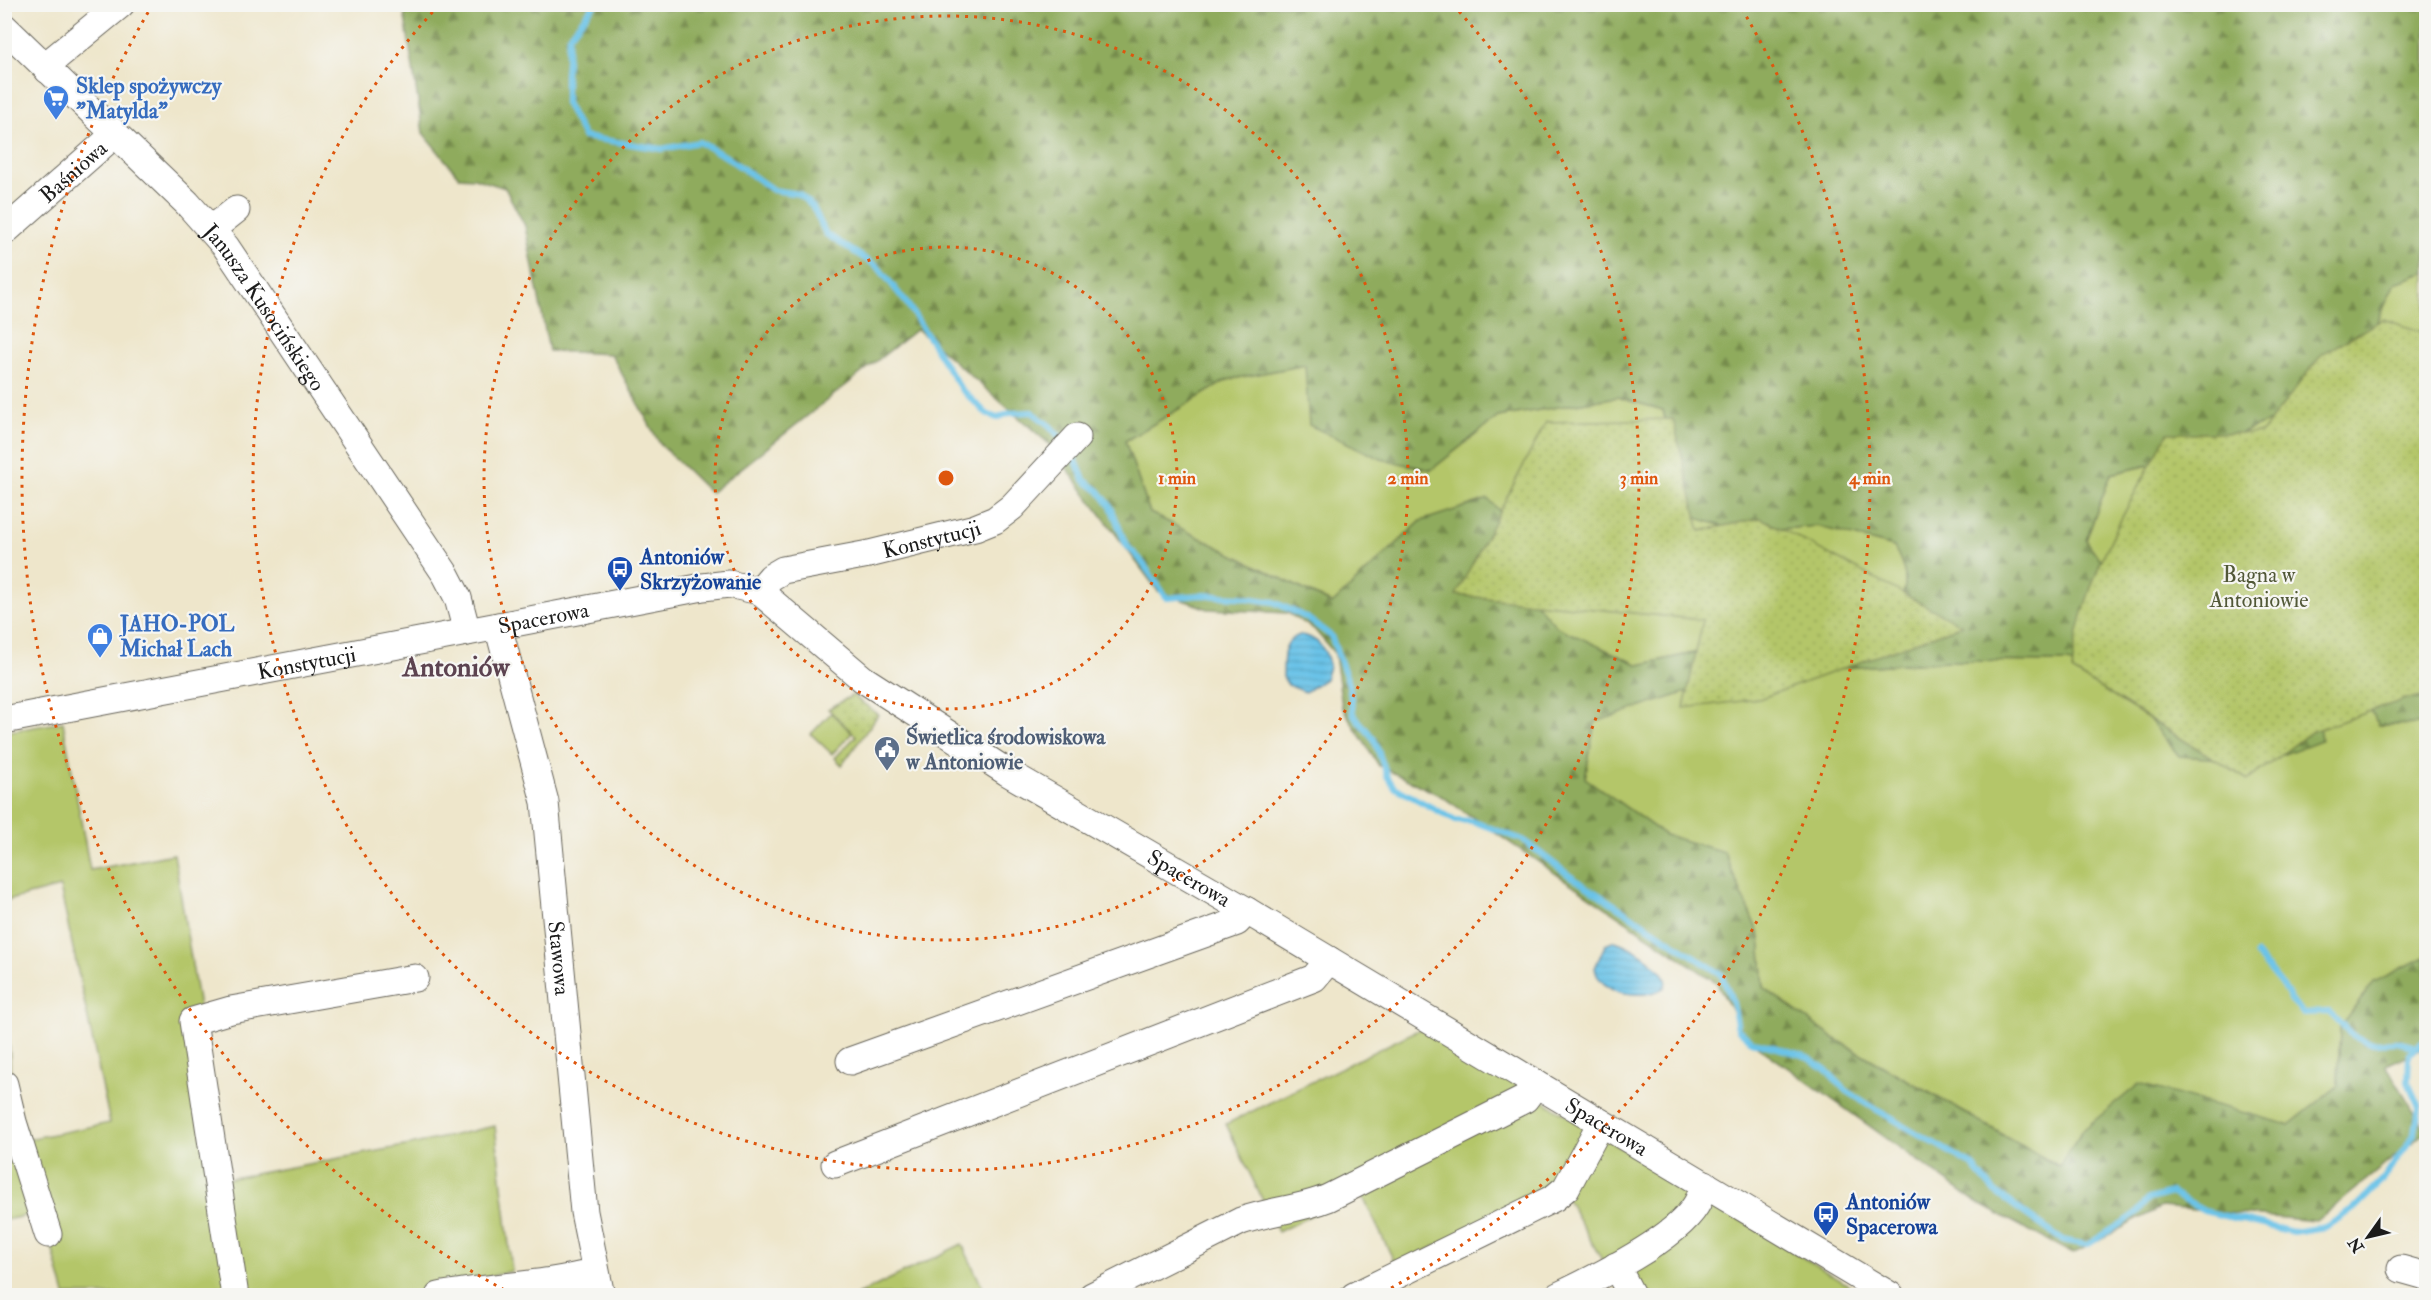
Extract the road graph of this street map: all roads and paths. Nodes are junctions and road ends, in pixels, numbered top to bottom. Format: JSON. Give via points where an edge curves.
{"nodes":[{"id":1,"x":121,"y":4,"type":"edge"},
{"id":2,"x":4,"y":27,"type":"edge"},
{"id":3,"x":48,"y":70,"type":"junction"},
{"id":4,"x":115,"y":134,"type":"junction"},
{"id":5,"x":236,"y":210,"type":"dead end"},
{"id":6,"x":212,"y":229,"type":"junction"},
{"id":7,"x":4,"y":232,"type":"edge"},
{"id":8,"x":1077,"y":437,"type":"dead end"},
{"id":9,"x":759,"y":591,"type":"junction"},
{"id":10,"x":498,"y":626,"type":"junction"},
{"id":11,"x":467,"y":632,"type":"junction"},
{"id":12,"x":4,"y":720,"type":"edge"},
{"id":13,"x":1247,"y":911,"type":"junction"},
{"id":14,"x":1329,"y":960,"type":"junction"},
{"id":15,"x":415,"y":978,"type":"dead end"},
{"id":16,"x":850,"y":1061,"type":"dead end"},
{"id":17,"x":4,"y":1084,"type":"edge"},
{"id":18,"x":1536,"y":1084,"type":"junction"},
{"id":19,"x":1601,"y":1123,"type":"junction"},
{"id":20,"x":835,"y":1164,"type":"dead end"},
{"id":21,"x":1705,"y":1184,"type":"junction"},
{"id":22,"x":48,"y":1234,"type":"dead end"},
{"id":23,"x":1616,"y":1266,"type":"junction"},
{"id":24,"x":598,"y":1284,"type":"edge"},
{"id":25,"x":1103,"y":1293,"type":"edge"},
{"id":26,"x":235,"y":1296,"type":"edge"},
{"id":27,"x":439,"y":1296,"type":"edge"},
{"id":28,"x":1354,"y":1296,"type":"edge"},
{"id":29,"x":1558,"y":1296,"type":"edge"},
{"id":30,"x":1632,"y":1296,"type":"edge"},
{"id":31,"x":1891,"y":1296,"type":"edge"}],
"edges":[{"from":1,"to":3,"type":"street","via":[[55,58]]},
{"from":2,"to":3,"type":"street","name":"Janusza Kusocińskiego"},
{"from":3,"to":4,"type":"street","name":"Janusza Kusocińskiego"},
{"from":4,"to":6,"type":"street","name":"Janusza Kusocińskiego"},
{"from":4,"to":7,"type":"street","name":"Baśniowa"},
{"from":5,"to":6,"type":"street"},
{"from":6,"to":11,"type":"street","name":"Janusza Kusocińskiego","via":[[242,267],[451,583]]},
{"from":8,"to":9,"type":"street","name":"Konstytucji","via":[[995,520],[869,554],[783,570]]},
{"from":9,"to":10,"type":"street","name":"Spacerowa","via":[[740,585],[713,585]]},
{"from":9,"to":13,"type":"street","name":"Spacerowa","via":[[884,694],[1007,772]]},
{"from":10,"to":11,"type":"street","name":"Spacerowa"},
{"from":10,"to":24,"type":"street","name":"Stawowa","via":[[545,802],[584,1212]]},
{"from":11,"to":12,"type":"street","name":"Konstytucji"},
{"from":13,"to":14,"type":"street","name":"Spacerowa"},
{"from":13,"to":16,"type":"street","via":[[1237,922]]},
{"from":14,"to":18,"type":"street","name":"Spacerowa"},
{"from":14,"to":20,"type":"street","via":[[1314,978]]},
{"from":15,"to":26,"type":"street","via":[[231,1010],[193,1021]]},
{"from":17,"to":22,"type":"street"},
{"from":18,"to":19,"type":"street","name":"Spacerowa"},
{"from":18,"to":25,"type":"street","via":[[1525,1099],[1328,1198],[1241,1221]]},
{"from":19,"to":21,"type":"street","name":"Spacerowa"},
{"from":19,"to":28,"type":"street","via":[[1566,1188],[1554,1198]]},
{"from":21,"to":23,"type":"street","via":[[1695,1206],[1674,1228]]},
{"from":21,"to":31,"type":"street","name":"Spacerowa"},
{"from":23,"to":29,"type":"street"},
{"from":23,"to":30,"type":"street"},
{"from":24,"to":27,"type":"street","via":[[571,1279]]}]}
